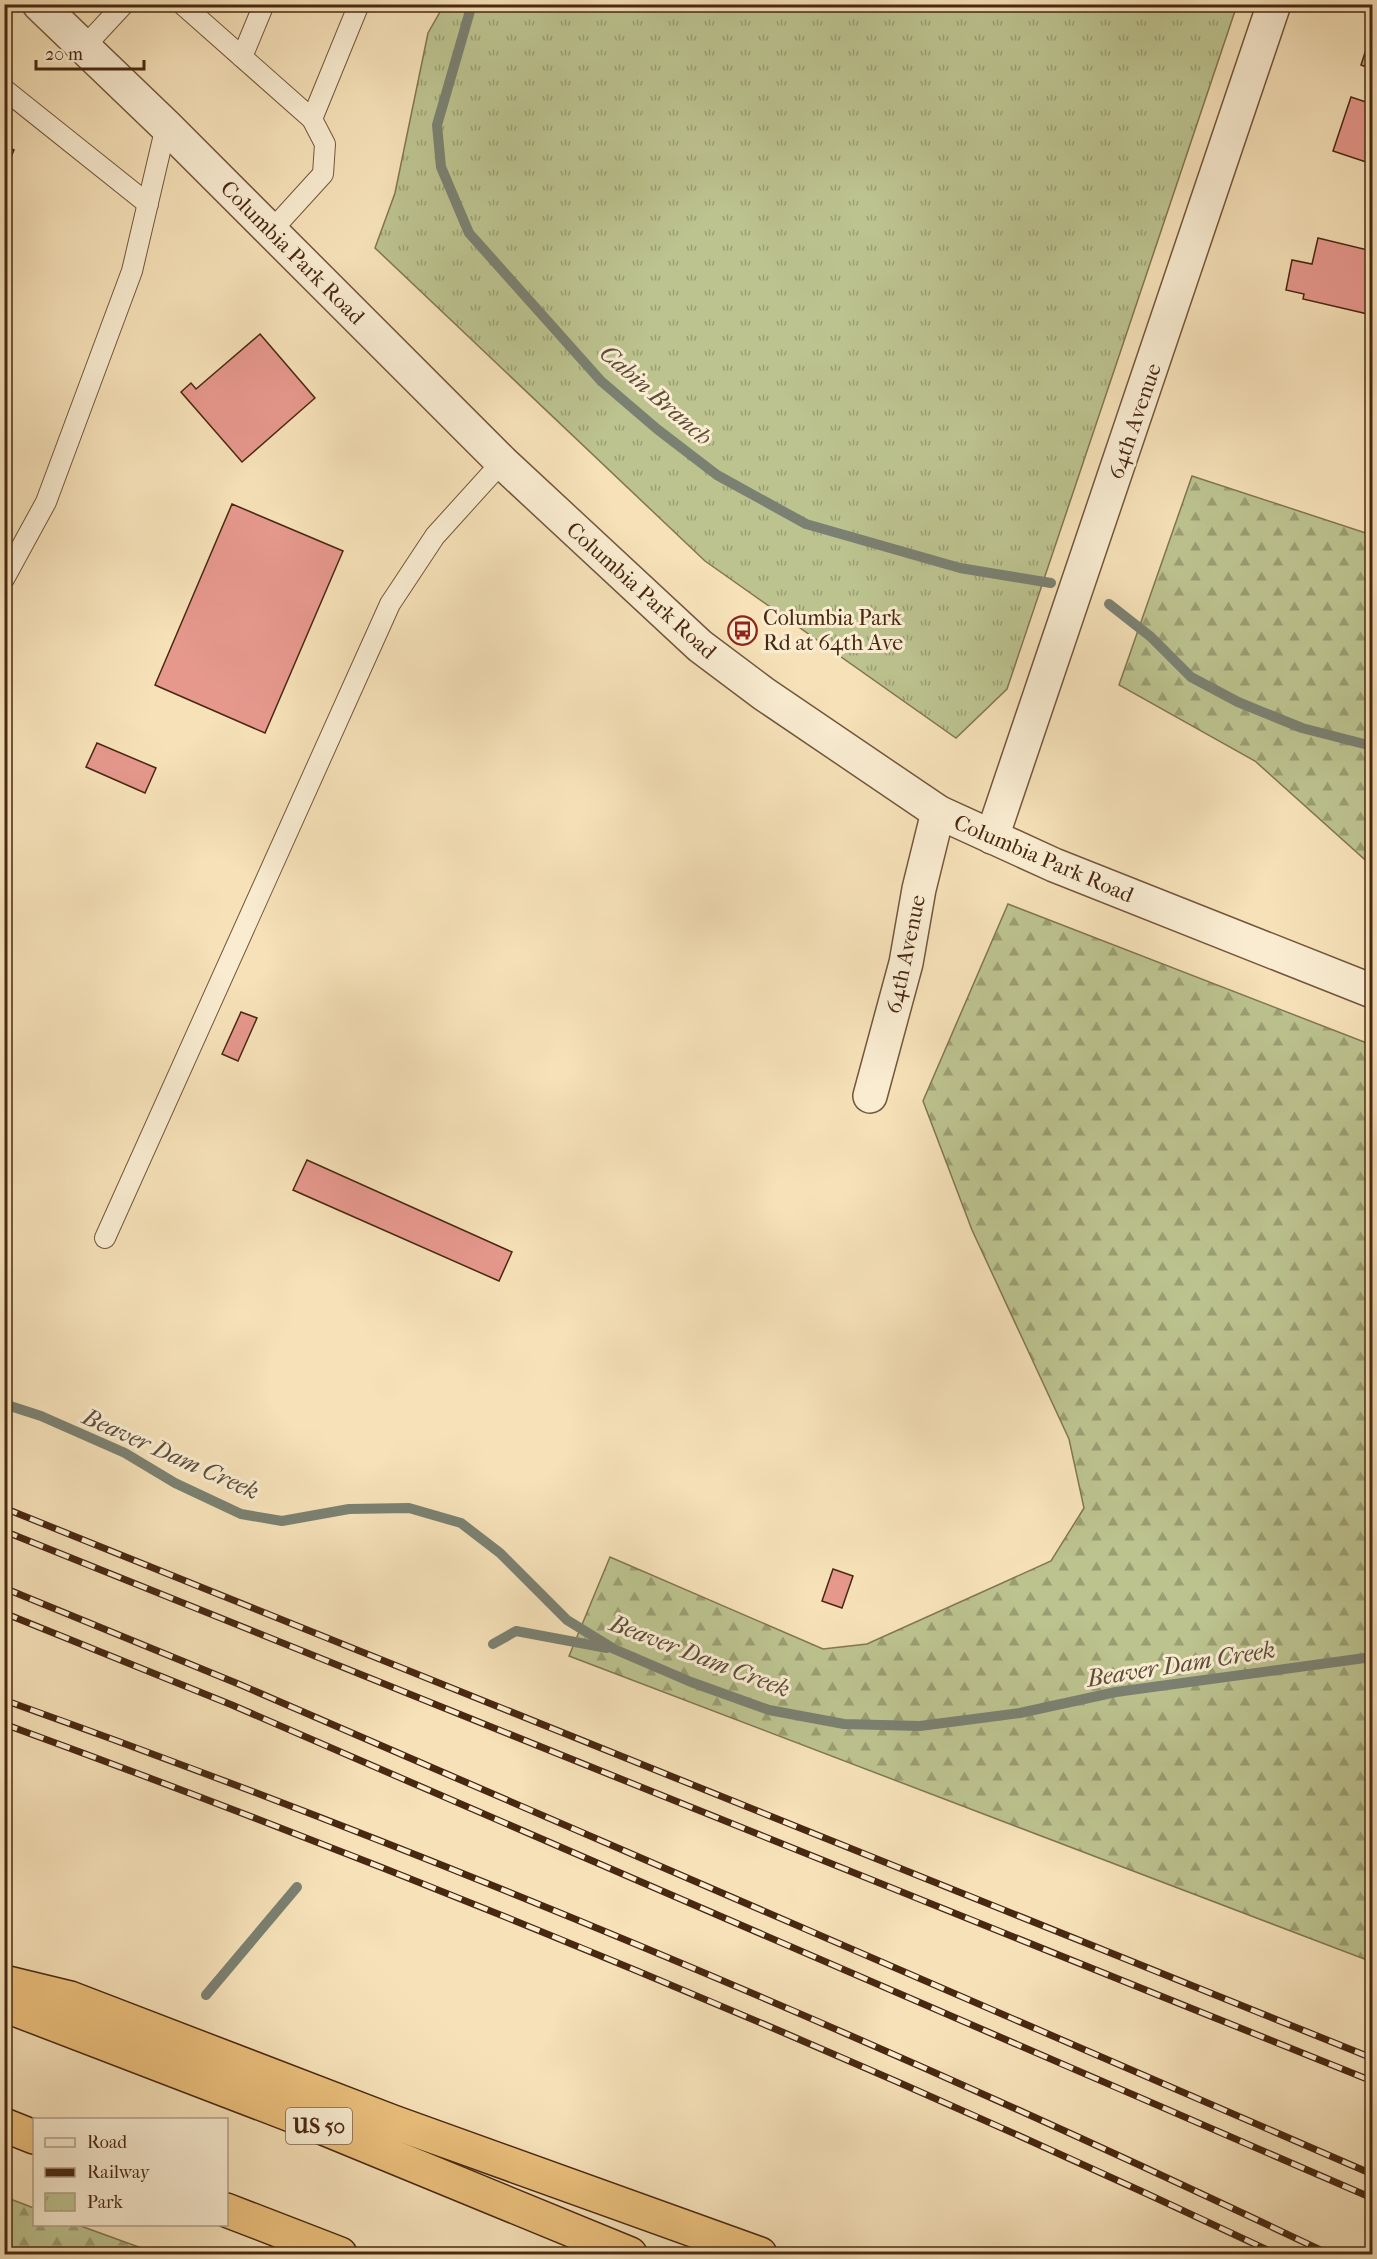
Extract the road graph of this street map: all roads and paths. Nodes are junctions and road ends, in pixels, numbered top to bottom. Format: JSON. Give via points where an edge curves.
{"nodes":[{"id":1,"x":39,"y":4,"type":"edge"},
{"id":2,"x":124,"y":4,"type":"edge"},
{"id":3,"x":182,"y":4,"type":"edge"},
{"id":4,"x":264,"y":4,"type":"edge"},
{"id":5,"x":359,"y":4,"type":"edge"},
{"id":6,"x":1274,"y":4,"type":"edge"},
{"id":7,"x":85,"y":46,"type":"junction"},
{"id":8,"x":242,"y":57,"type":"junction"},
{"id":9,"x":4,"y":89,"type":"edge"},
{"id":10,"x":312,"y":119,"type":"junction"},
{"id":11,"x":166,"y":126,"type":"junction"},
{"id":12,"x":148,"y":204,"type":"junction"},
{"id":13,"x":272,"y":230,"type":"junction"},
{"id":14,"x":502,"y":462,"type":"junction"},
{"id":15,"x":4,"y":579,"type":"edge"},
{"id":16,"x":938,"y":812,"type":"junction"},
{"id":17,"x":992,"y":837,"type":"junction"},
{"id":18,"x":1372,"y":991,"type":"edge"},
{"id":19,"x":870,"y":1096,"type":"dead end"},
{"id":20,"x":105,"y":1238,"type":"dead end"},
{"id":21,"x":4,"y":1982,"type":"edge"},
{"id":22,"x":4,"y":2005,"type":"edge"},
{"id":23,"x":4,"y":2126,"type":"edge"},
{"id":24,"x":33,"y":2137,"type":"edge"},
{"id":25,"x":228,"y":2211,"type":"edge"},
{"id":26,"x":340,"y":2254,"type":"edge"},
{"id":27,"x":630,"y":2254,"type":"edge"},
{"id":28,"x":760,"y":2254,"type":"edge"}],
"edges":[{"from":1,"to":7,"type":"street","name":"Columbia Park Road"},
{"from":2,"to":7,"type":"lane"},
{"from":3,"to":8,"type":"lane"},
{"from":4,"to":8,"type":"lane"},
{"from":5,"to":10,"type":"lane"},
{"from":6,"to":17,"type":"street","name":"64th Avenue"},
{"from":7,"to":11,"type":"street","name":"Columbia Park Road"},
{"from":8,"to":10,"type":"lane"},
{"from":9,"to":12,"type":"lane"},
{"from":10,"to":13,"type":"lane","via":[[325,144],[324,174]]},
{"from":11,"to":12,"type":"lane"},
{"from":11,"to":13,"type":"street","name":"Columbia Park Road"},
{"from":12,"to":15,"type":"lane","via":[[132,271],[46,502]]},
{"from":13,"to":14,"type":"street","name":"Columbia Park Road"},
{"from":14,"to":16,"type":"street","name":"Columbia Park Road","via":[[700,646]]},
{"from":14,"to":20,"type":"lane","via":[[435,536],[390,604]]},
{"from":16,"to":17,"type":"street","name":"Columbia Park Road"},
{"from":16,"to":19,"type":"street","name":"64th Avenue","via":[[906,963]]},
{"from":17,"to":18,"type":"street","name":"Columbia Park Road"},
{"from":21,"to":28,"type":"highway","via":[[70,1998],[393,2122]]},
{"from":22,"to":27,"type":"highway","number":"US 50","via":[[304,2120]]},
{"from":23,"to":24,"type":"highway"},
{"from":25,"to":26,"type":"highway"}]}
